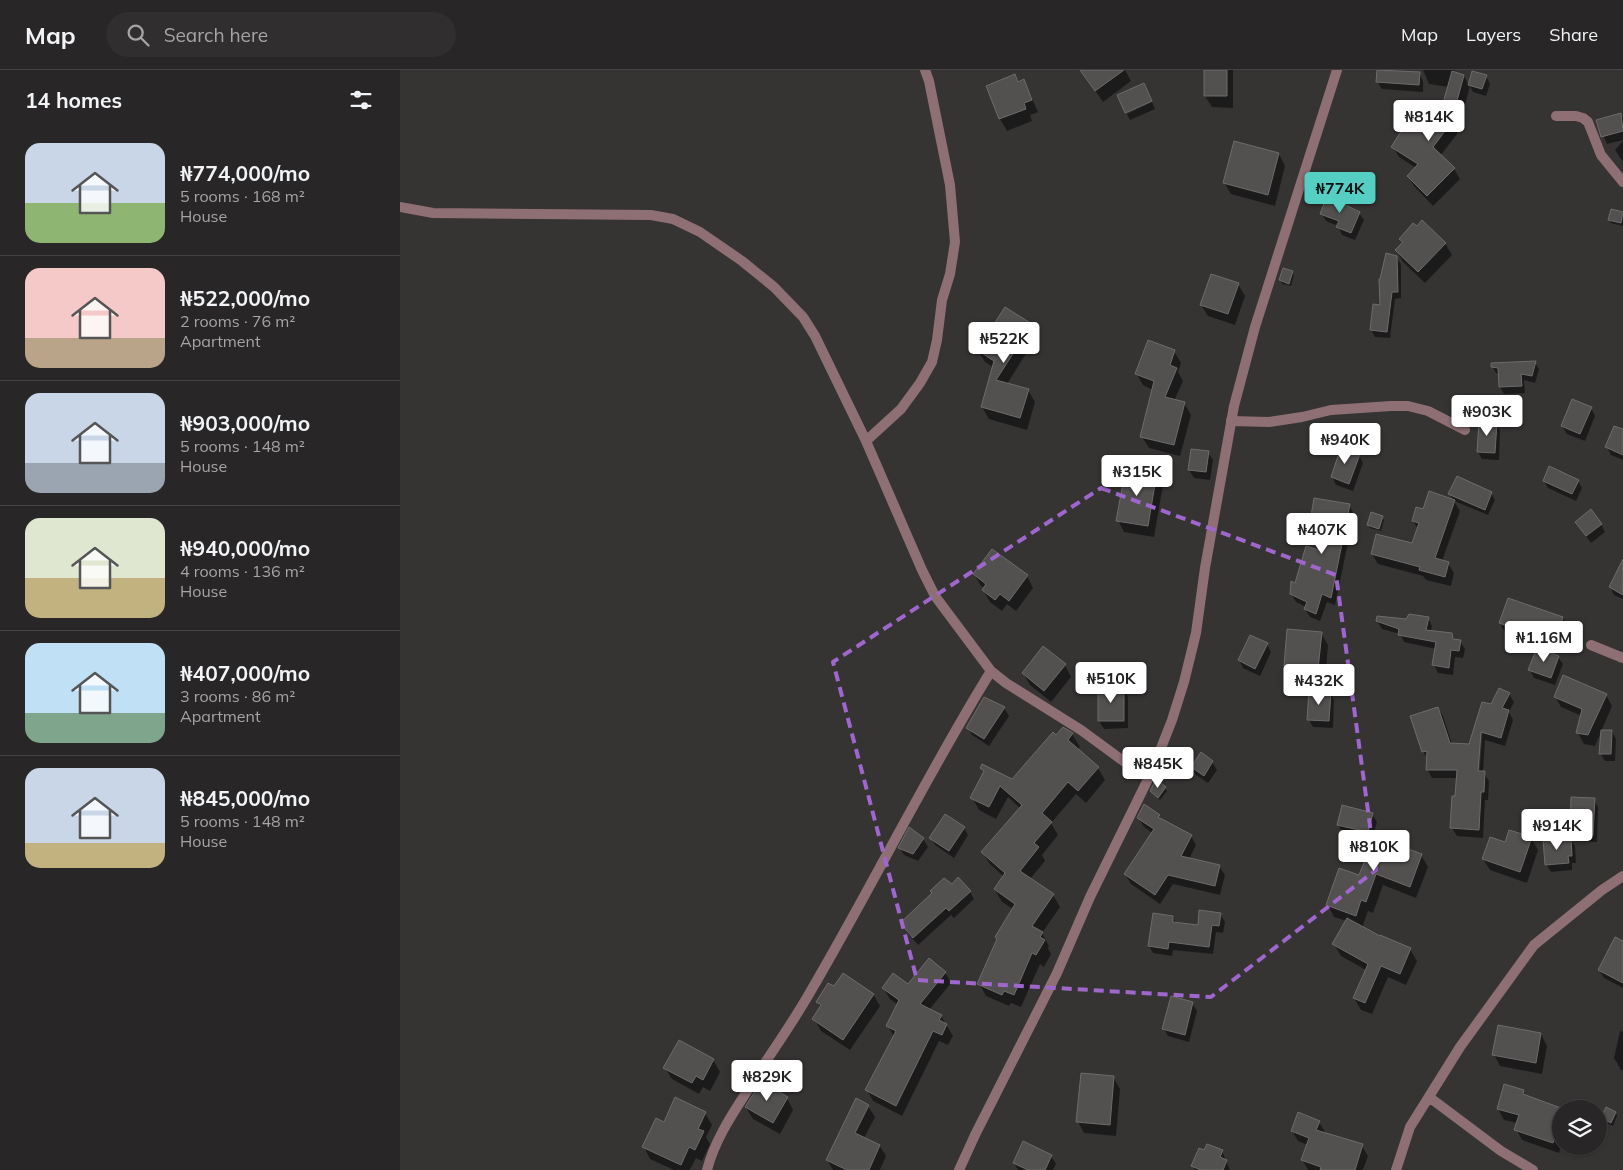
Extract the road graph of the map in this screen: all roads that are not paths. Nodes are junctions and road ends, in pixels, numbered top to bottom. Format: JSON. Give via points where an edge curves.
{"nodes":[{"id":1,"x":925,"y":70,"type":"edge"},
{"id":2,"x":1337,"y":70,"type":"edge"},
{"id":3,"x":1556,"y":116,"type":"dead end"},
{"id":4,"x":1623,"y":182,"type":"edge"},
{"id":5,"x":400,"y":207,"type":"edge"},
{"id":6,"x":1232,"y":420,"type":"junction"},
{"id":7,"x":1466,"y":430,"type":"dead end"},
{"id":8,"x":866,"y":442,"type":"junction"},
{"id":9,"x":1591,"y":646,"type":"dead end"},
{"id":10,"x":1623,"y":658,"type":"edge"},
{"id":11,"x":991,"y":671,"type":"junction"},
{"id":12,"x":1152,"y":771,"type":"junction"},
{"id":13,"x":1623,"y":876,"type":"edge"},
{"id":14,"x":1429,"y":1097,"type":"junction"},
{"id":15,"x":707,"y":1170,"type":"edge"},
{"id":16,"x":959,"y":1170,"type":"edge"},
{"id":17,"x":1396,"y":1170,"type":"edge"},
{"id":18,"x":1533,"y":1170,"type":"edge"}],
"edges":[{"from":1,"to":8,"type":"street","via":[[950,185],[955,242],[950,274],[942,300],[932,362],[901,409]]},
{"from":2,"to":6,"type":"street","via":[[1255,327]]},
{"from":3,"to":4,"type":"street","via":[[1576,116],[1588,122],[1601,154]]},
{"from":5,"to":8,"type":"street","via":[[433,213],[652,215],[673,219],[700,232],[774,287],[804,317]]},
{"from":6,"to":7,"type":"street","via":[[1269,422],[1331,410],[1408,406]]},
{"from":6,"to":12,"type":"street","via":[[1196,634],[1181,691]]},
{"from":8,"to":11,"type":"street","via":[[935,596]]},
{"from":9,"to":10,"type":"street"},
{"from":11,"to":12,"type":"street","via":[[1126,764]]},
{"from":11,"to":15,"type":"street","via":[[808,995],[718,1139]]},
{"from":12,"to":16,"type":"street"},
{"from":13,"to":14,"type":"street","via":[[1534,946],[1460,1047]]},
{"from":14,"to":17,"type":"street","via":[[1410,1127]]},
{"from":14,"to":18,"type":"street","via":[[1501,1151]]}]}
